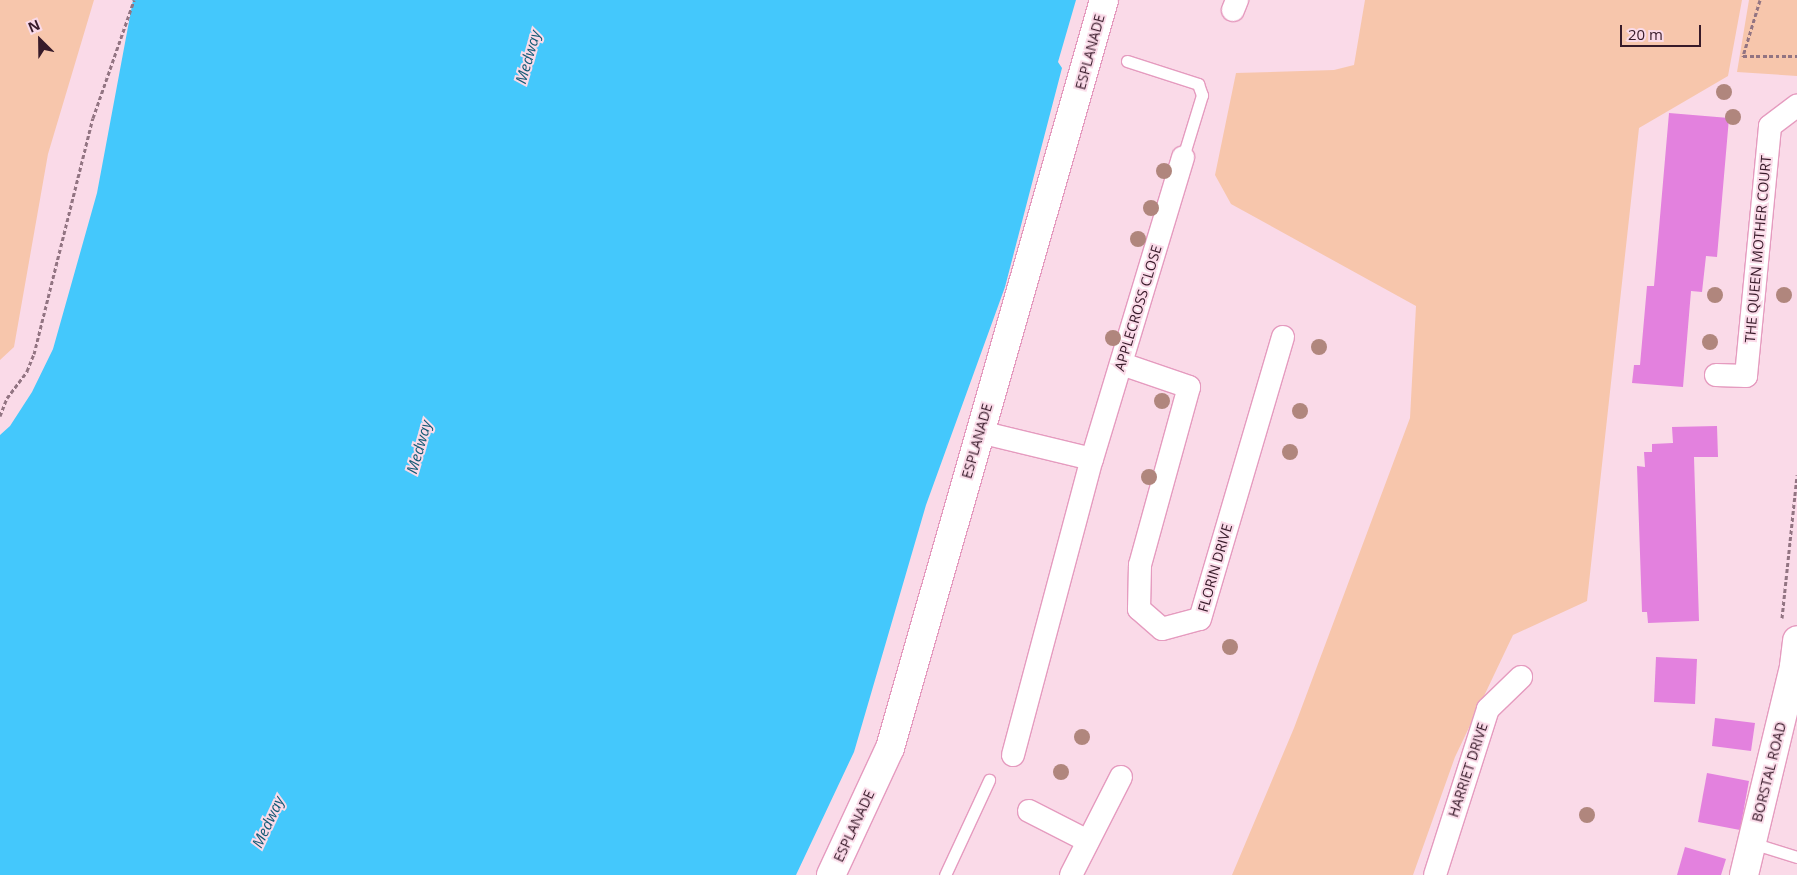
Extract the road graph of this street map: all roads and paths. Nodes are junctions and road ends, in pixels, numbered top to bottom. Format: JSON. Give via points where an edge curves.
{"nodes":[{"id":1,"x":134,"y":0,"type":"edge"},
{"id":2,"x":1104,"y":0,"type":"edge"},
{"id":3,"x":1760,"y":0,"type":"edge"},
{"id":4,"x":1797,"y":56,"type":"edge"},
{"id":5,"x":1127,"y":61,"type":"dead end"},
{"id":6,"x":1797,"y":106,"type":"edge"},
{"id":7,"x":1183,"y":157,"type":"joint"},
{"id":8,"x":1283,"y":337,"type":"dead end"},
{"id":9,"x":1122,"y":364,"type":"junction"},
{"id":10,"x":1716,"y":375,"type":"dead end"},
{"id":11,"x":0,"y":416,"type":"edge"},
{"id":12,"x":980,"y":432,"type":"junction"},
{"id":13,"x":1092,"y":458,"type":"junction"},
{"id":14,"x":1797,"y":640,"type":"edge"},
{"id":15,"x":1521,"y":677,"type":"dead end"},
{"id":16,"x":1013,"y":755,"type":"dead end"},
{"id":17,"x":1121,"y":777,"type":"dead end"},
{"id":18,"x":989,"y":780,"type":"dead end"},
{"id":19,"x":1029,"y":811,"type":"dead end"},
{"id":20,"x":1088,"y":842,"type":"junction"},
{"id":21,"x":1752,"y":843,"type":"junction"},
{"id":22,"x":1797,"y":857,"type":"edge"},
{"id":23,"x":832,"y":875,"type":"edge"},
{"id":24,"x":945,"y":875,"type":"edge"},
{"id":25,"x":1071,"y":875,"type":"edge"},
{"id":26,"x":1435,"y":875,"type":"edge"},
{"id":27,"x":1744,"y":875,"type":"edge"}],
"edges":[{"from":1,"to":11,"type":"path","via":[[93,118],[34,354],[27,371],[7,398]]},
{"from":2,"to":12,"type":"street","name":"ESPLANADE"},
{"from":3,"to":4,"type":"path","via":[[1743,56]]},
{"from":5,"to":7,"type":"lane","via":[[1198,84],[1202,95]]},
{"from":6,"to":10,"type":"street","name":"THE QUEEN MOTHER COURT","via":[[1770,126],[1746,376]]},
{"from":7,"to":9,"type":"street","name":"APPLECROSS CLOSE"},
{"from":8,"to":9,"type":"street","name":"FLORIN DRIVE","via":[[1200,619],[1162,629],[1139,609],[1140,565],[1189,387]]},
{"from":9,"to":13,"type":"street","name":"APPLECROSS CLOSE"},
{"from":12,"to":13,"type":"street"},
{"from":12,"to":23,"type":"street","name":"ESPLANADE","via":[[890,748]]},
{"from":13,"to":16,"type":"street","name":"APPLECROSS CLOSE"},
{"from":14,"to":21,"type":"street","name":"BORSTAL ROAD","via":[[1794,666]]},
{"from":15,"to":26,"type":"street","name":"HARRIET DRIVE","via":[[1488,709]]},
{"from":17,"to":20,"type":"street"},
{"from":18,"to":24,"type":"lane"},
{"from":19,"to":20,"type":"street"},
{"from":20,"to":25,"type":"street"},
{"from":21,"to":22,"type":"lane"},
{"from":21,"to":27,"type":"street","name":"BORSTAL ROAD"}]}
